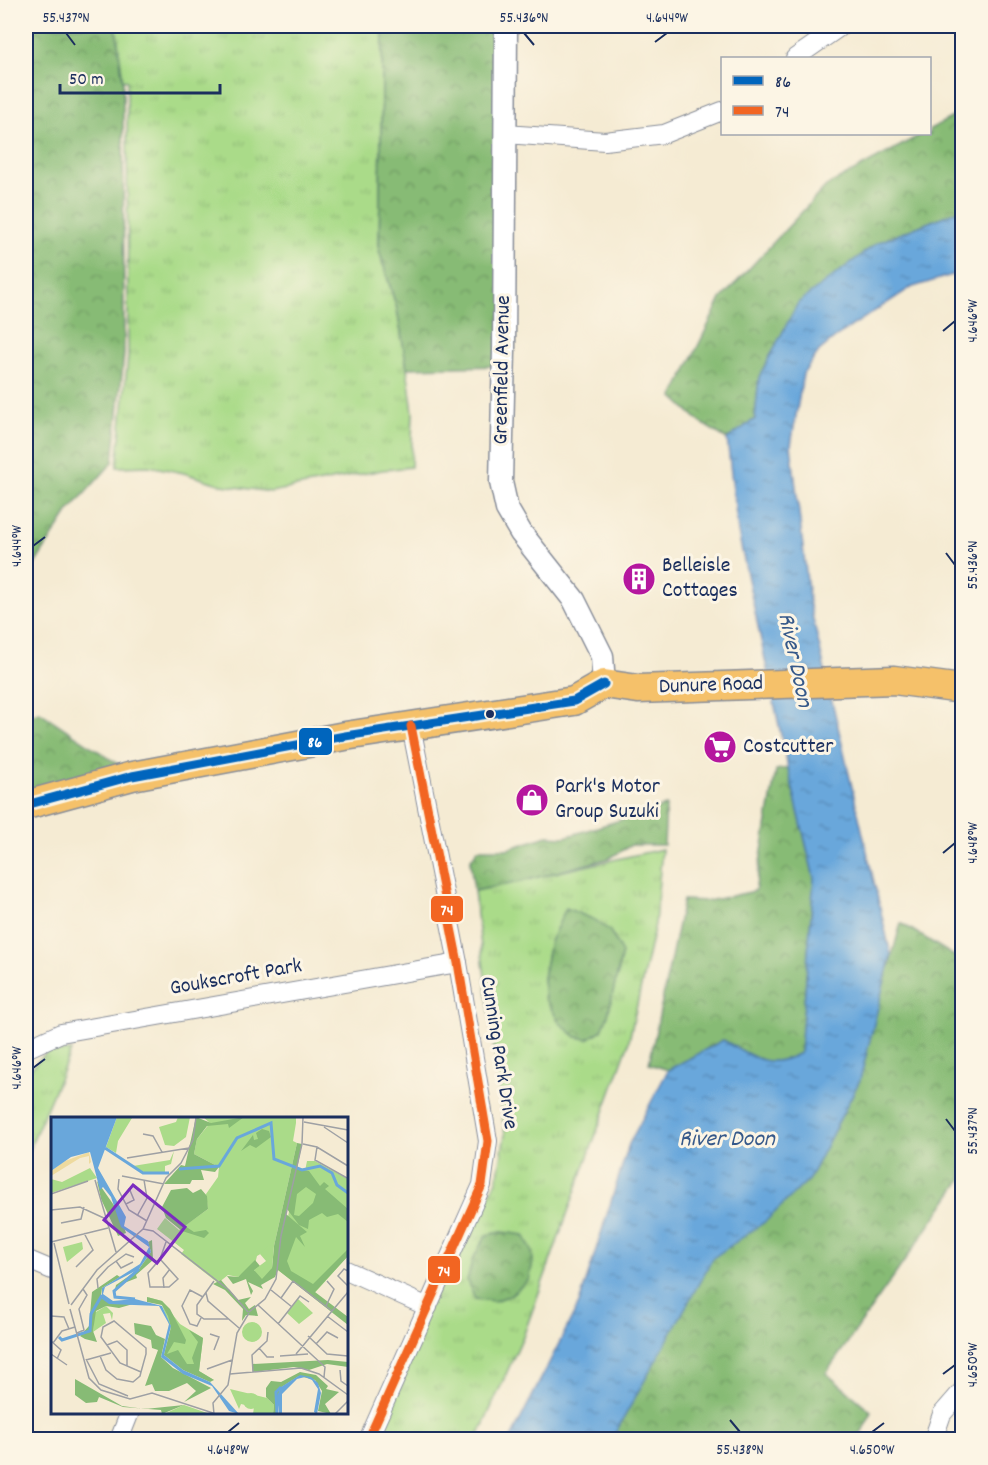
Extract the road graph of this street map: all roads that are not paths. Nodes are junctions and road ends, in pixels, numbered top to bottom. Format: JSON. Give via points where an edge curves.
{"nodes":[{"id":1,"x":506,"y":26,"type":"edge"},
{"id":2,"x":841,"y":26,"type":"edge"},
{"id":3,"x":796,"y":57,"type":"edge"},
{"id":4,"x":721,"y":112,"type":"edge"},
{"id":5,"x":505,"y":134,"type":"junction"},
{"id":6,"x":604,"y":684,"type":"junction"},
{"id":7,"x":963,"y":689,"type":"edge"},
{"id":8,"x":411,"y":726,"type":"junction"},
{"id":9,"x":26,"y":805,"type":"edge"},
{"id":10,"x":458,"y":963,"type":"junction"},
{"id":11,"x":26,"y":1049,"type":"edge"},
{"id":12,"x":26,"y":1259,"type":"edge"},
{"id":13,"x":51,"y":1270,"type":"edge"},
{"id":14,"x":348,"y":1270,"type":"edge"},
{"id":15,"x":428,"y":1307,"type":"junction"},
{"id":16,"x":963,"y":1391,"type":"edge"},
{"id":17,"x":130,"y":1414,"type":"edge"},
{"id":18,"x":119,"y":1440,"type":"edge"},
{"id":19,"x":368,"y":1440,"type":"edge"},
{"id":20,"x":933,"y":1440,"type":"edge"}],
"edges":[{"from":1,"to":5,"type":"street","name":"Greenfield Avenue"},
{"from":2,"to":3,"type":"street"},
{"from":4,"to":5,"type":"street","via":[[664,134],[605,141]]},
{"from":5,"to":6,"type":"street","name":"Greenfield Avenue","via":[[501,482],[507,509],[521,533],[574,600],[602,656]]},
{"from":6,"to":7,"type":"main road","name":"Dunure Road","via":[[638,689],[894,680]]},
{"from":6,"to":8,"type":"main road","via":[[574,701]]},
{"from":8,"to":9,"type":"main road","via":[[132,776]]},
{"from":8,"to":10,"type":"street","name":"Cunning Park Drive"},
{"from":10,"to":11,"type":"street","name":"Goukscroft Park","via":[[61,1033]]},
{"from":10,"to":15,"type":"street","name":"Cunning Park Drive","via":[[489,1141],[482,1185]]},
{"from":12,"to":13,"type":"street"},
{"from":14,"to":15,"type":"street"},
{"from":15,"to":19,"type":"street","name":"Cunning Park Drive"},
{"from":16,"to":20,"type":"street","via":[[942,1414]]},
{"from":17,"to":18,"type":"street"}]}
